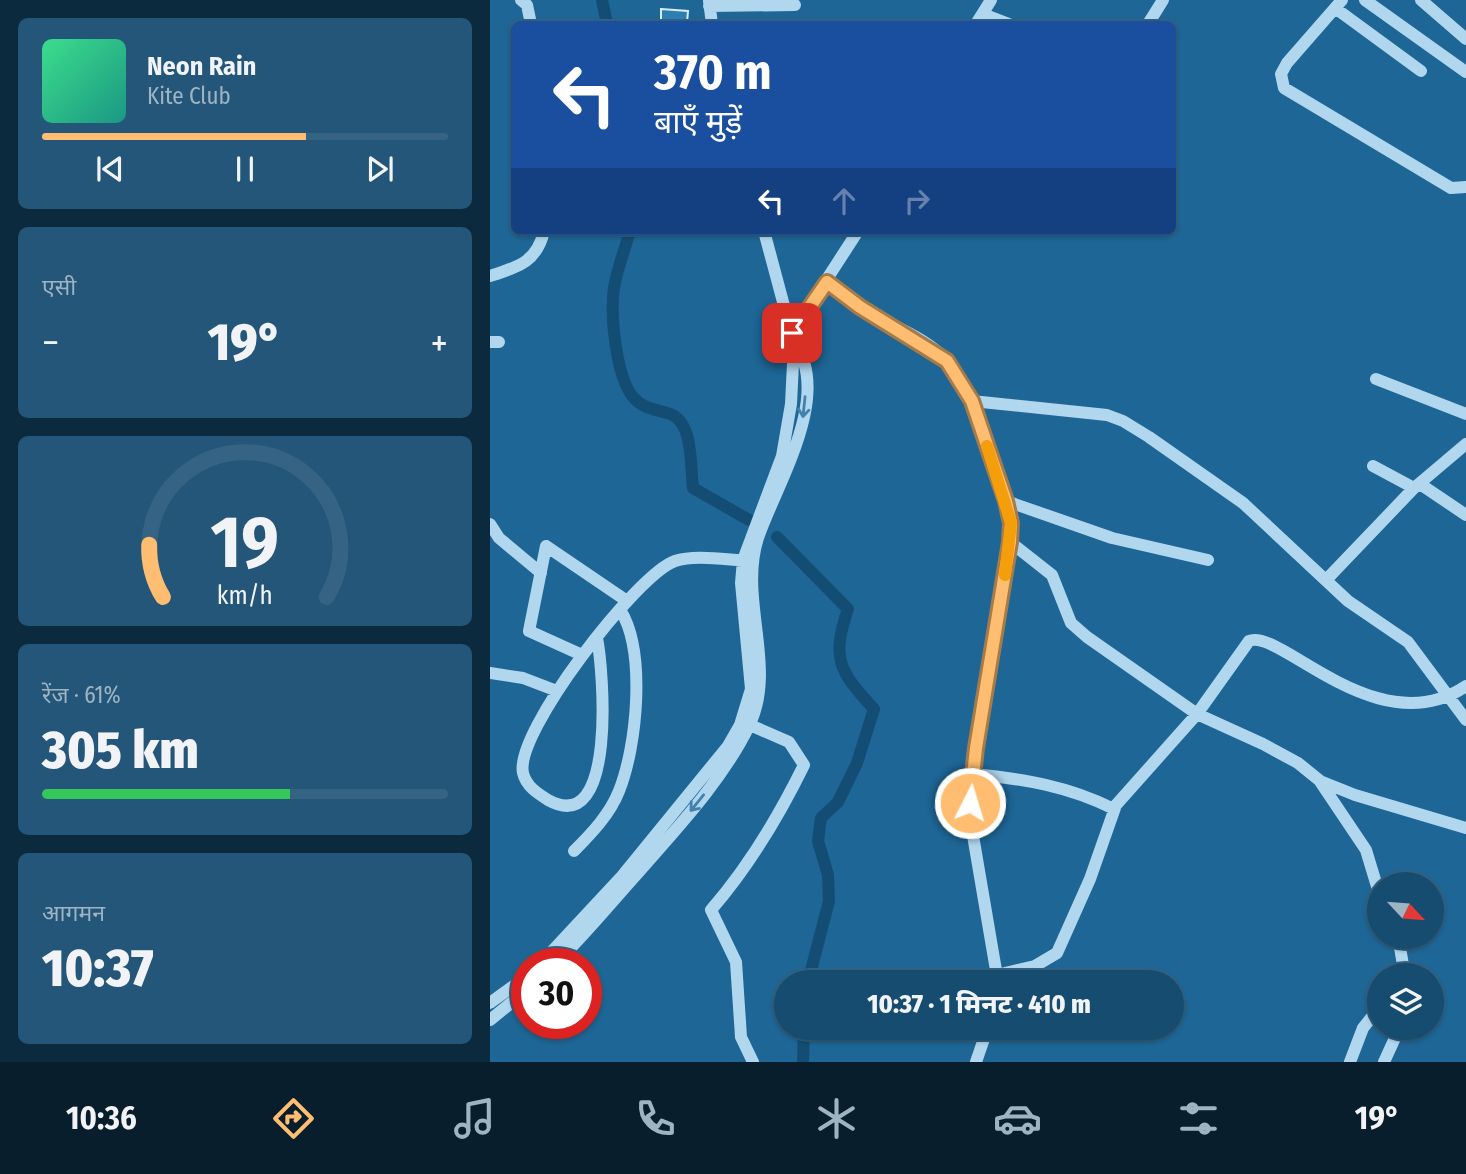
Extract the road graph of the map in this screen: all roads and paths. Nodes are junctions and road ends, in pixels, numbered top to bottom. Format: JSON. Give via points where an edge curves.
{"nodes":[{"id":1,"x":521,"y":0,"type":"edge"},
{"id":2,"x":991,"y":0,"type":"edge"},
{"id":3,"x":1163,"y":0,"type":"edge"},
{"id":4,"x":1365,"y":0,"type":"edge"},
{"id":5,"x":1420,"y":0,"type":"edge"},
{"id":6,"x":709,"y":3,"type":"edge"},
{"id":7,"x":1338,"y":4,"type":"edge"},
{"id":8,"x":794,"y":5,"type":"dead end"},
{"id":9,"x":979,"y":19,"type":"edge"},
{"id":10,"x":530,"y":21,"type":"edge"},
{"id":11,"x":712,"y":21,"type":"edge"},
{"id":12,"x":1150,"y":21,"type":"edge"},
{"id":13,"x":1466,"y":39,"type":"edge"},
{"id":14,"x":1421,"y":71,"type":"dead end"},
{"id":15,"x":1466,"y":72,"type":"edge"},
{"id":16,"x":1466,"y":187,"type":"edge"},
{"id":17,"x":543,"y":235,"type":"edge"},
{"id":18,"x":765,"y":235,"type":"edge"},
{"id":19,"x":856,"y":235,"type":"edge"},
{"id":20,"x":490,"y":276,"type":"edge"},
{"id":21,"x":827,"y":282,"type":"junction"},
{"id":22,"x":793,"y":338,"type":"junction"},
{"id":23,"x":1376,"y":379,"type":"dead end"},
{"id":24,"x":972,"y":401,"type":"junction"},
{"id":25,"x":1466,"y":414,"type":"edge"},
{"id":26,"x":1466,"y":444,"type":"edge"},
{"id":27,"x":1374,"y":466,"type":"dead end"},
{"id":28,"x":1417,"y":486,"type":"junction"},
{"id":29,"x":1006,"y":501,"type":"junction"},
{"id":30,"x":1466,"y":515,"type":"edge"},
{"id":31,"x":490,"y":524,"type":"edge"},
{"id":32,"x":1010,"y":542,"type":"junction"},
{"id":33,"x":1208,"y":560,"type":"dead end"},
{"id":34,"x":748,"y":561,"type":"junction"},
{"id":35,"x":541,"y":573,"type":"junction"},
{"id":36,"x":1326,"y":580,"type":"junction"},
{"id":37,"x":624,"y":606,"type":"junction"},
{"id":38,"x":597,"y":638,"type":"junction"},
{"id":39,"x":582,"y":655,"type":"junction"},
{"id":40,"x":490,"y":673,"type":"edge"},
{"id":41,"x":1466,"y":685,"type":"edge"},
{"id":42,"x":557,"y":691,"type":"junction"},
{"id":43,"x":1447,"y":698,"type":"junction"},
{"id":44,"x":1196,"y":714,"type":"junction"},
{"id":45,"x":1466,"y":720,"type":"edge"},
{"id":46,"x":750,"y":725,"type":"junction"},
{"id":47,"x":972,"y":774,"type":"junction"},
{"id":48,"x":1319,"y":780,"type":"junction"},
{"id":49,"x":1114,"y":809,"type":"junction"},
{"id":50,"x":1466,"y":828,"type":"edge"},
{"id":51,"x":574,"y":851,"type":"dead end"},
{"id":52,"x":1373,"y":872,"type":"edge"},
{"id":53,"x":555,"y":948,"type":"edge"},
{"id":54,"x":569,"y":948,"type":"edge"},
{"id":55,"x":996,"y":970,"type":"edge"},
{"id":56,"x":1023,"y":970,"type":"edge"},
{"id":57,"x":511,"y":988,"type":"edge"},
{"id":58,"x":490,"y":1003,"type":"edge"},
{"id":59,"x":511,"y":1003,"type":"edge"},
{"id":60,"x":490,"y":1020,"type":"edge"},
{"id":61,"x":1367,"y":1023,"type":"edge"},
{"id":62,"x":984,"y":1040,"type":"edge"},
{"id":63,"x":1394,"y":1040,"type":"edge"},
{"id":64,"x":753,"y":1062,"type":"edge"},
{"id":65,"x":976,"y":1062,"type":"edge"},
{"id":66,"x":1350,"y":1062,"type":"edge"},
{"id":67,"x":1384,"y":1062,"type":"edge"}],
"edges":[{"from":1,"to":10,"type":"street"},
{"from":2,"to":9,"type":"street"},
{"from":3,"to":12,"type":"street"},
{"from":4,"to":15,"type":"street"},
{"from":5,"to":13,"type":"street"},
{"from":6,"to":8,"type":"street"},
{"from":6,"to":11,"type":"street"},
{"from":7,"to":14,"type":"street"},
{"from":7,"to":16,"type":"street","via":[[1287,63],[1281,74],[1284,88],[1451,188]]},
{"from":17,"to":20,"type":"street","via":[[541,246],[526,263]]},
{"from":18,"to":22,"type":"street"},
{"from":19,"to":21,"type":"street"},
{"from":21,"to":22,"type":"street"},
{"from":21,"to":24,"type":"street","via":[[947,361]]},
{"from":22,"to":34,"type":"street","via":[[791,404],[782,456]]},
{"from":23,"to":25,"type":"street"},
{"from":24,"to":29,"type":"street"},
{"from":24,"to":36,"type":"street","via":[[1107,415],[1123,421],[1242,503]]},
{"from":26,"to":28,"type":"street"},
{"from":27,"to":28,"type":"street"},
{"from":28,"to":30,"type":"street"},
{"from":28,"to":36,"type":"street"},
{"from":29,"to":32,"type":"street"},
{"from":29,"to":33,"type":"street","via":[[1112,538]]},
{"from":31,"to":35,"type":"street","via":[[499,538]]},
{"from":32,"to":44,"type":"street","via":[[1052,575],[1076,628]]},
{"from":32,"to":47,"type":"street"},
{"from":34,"to":37,"type":"street","via":[[673,561]]},
{"from":34,"to":46,"type":"street","via":[[760,678]]},
{"from":34,"to":53,"type":"street","via":[[741,583],[751,689],[740,725],[622,876]]},
{"from":35,"to":37,"type":"street","via":[[546,546]]},
{"from":35,"to":39,"type":"street","via":[[529,631]]},
{"from":36,"to":43,"type":"street","via":[[1366,615],[1408,642]]},
{"from":37,"to":38,"type":"street"},
{"from":37,"to":51,"type":"street","via":[[634,647],[635,720],[627,765],[609,810]]},
{"from":38,"to":39,"type":"street"},
{"from":38,"to":42,"type":"street","via":[[604,731],[600,765],[583,796],[567,806],[534,790],[522,764]]},
{"from":39,"to":42,"type":"street"},
{"from":40,"to":42,"type":"street","via":[[523,678]]},
{"from":41,"to":43,"type":"street"},
{"from":43,"to":44,"type":"street","via":[[1419,702],[1378,698],[1327,679],[1273,644],[1255,638]]},
{"from":43,"to":45,"type":"street"},
{"from":44,"to":48,"type":"street","via":[[1263,744]]},
{"from":44,"to":49,"type":"street"},
{"from":46,"to":54,"type":"street","one_way":true,"via":[[701,798]]},
{"from":46,"to":64,"type":"street","via":[[789,742],[804,765],[744,872],[711,910],[736,962],[741,1037]]},
{"from":47,"to":49,"type":"street","via":[[1060,786]]},
{"from":47,"to":55,"type":"street","via":[[972,846]]},
{"from":48,"to":50,"type":"street"},
{"from":48,"to":52,"type":"street","via":[[1366,850]]},
{"from":49,"to":56,"type":"street","via":[[1090,880],[1057,953]]},
{"from":57,"to":58,"type":"street"},
{"from":59,"to":60,"type":"street"},
{"from":61,"to":66,"type":"street"},
{"from":62,"to":65,"type":"street"},
{"from":63,"to":67,"type":"street"}]}
